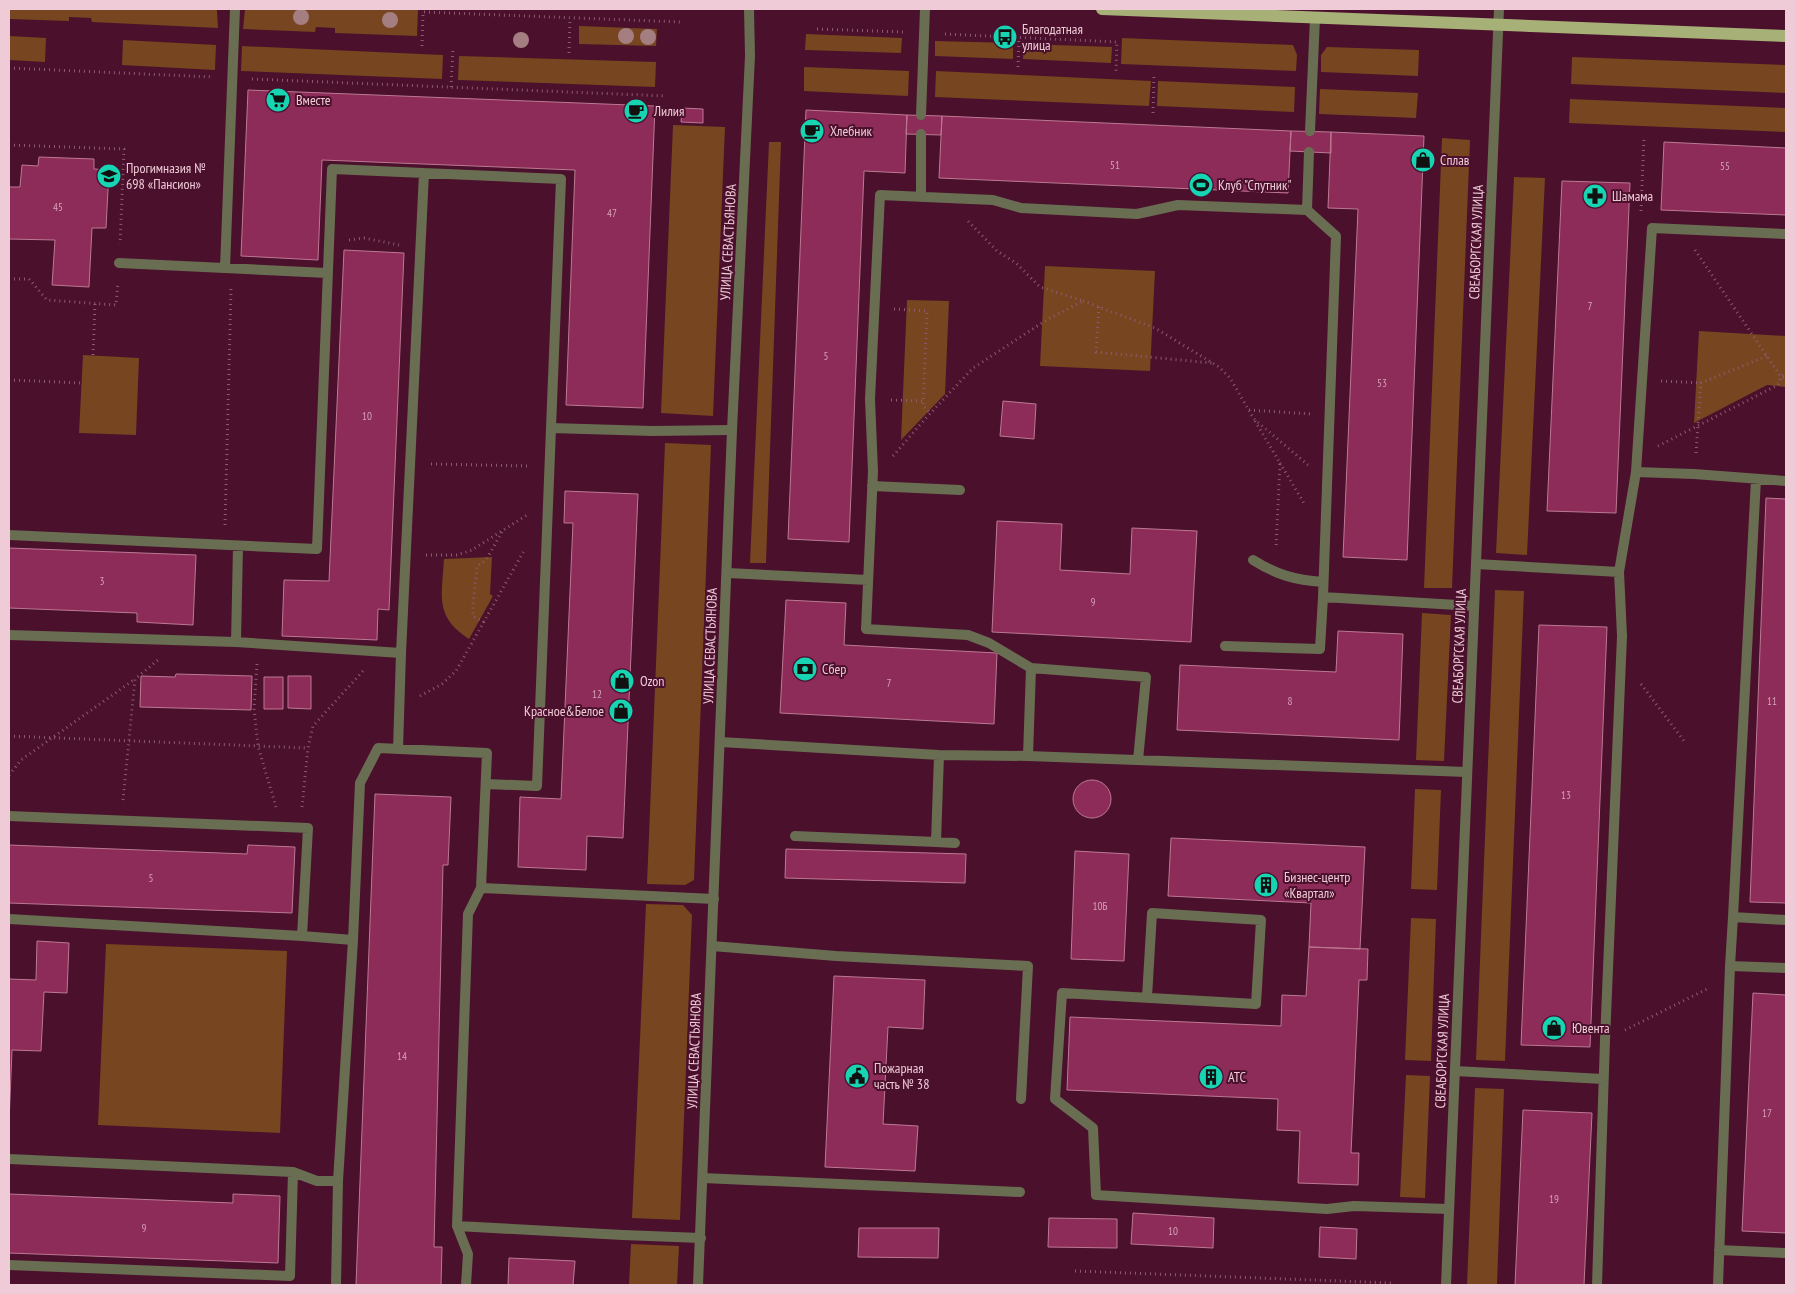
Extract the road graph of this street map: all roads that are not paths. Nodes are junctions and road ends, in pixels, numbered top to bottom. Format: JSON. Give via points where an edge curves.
{"nodes":[{"id":1,"x":235,"y":9,"type":"edge"},
{"id":2,"x":749,"y":9,"type":"edge"},
{"id":3,"x":925,"y":9,"type":"edge"},
{"id":4,"x":1102,"y":9,"type":"edge"},
{"id":5,"x":1499,"y":9,"type":"edge"},
{"id":6,"x":1315,"y":18,"type":"junction"},
{"id":7,"x":1498,"y":25,"type":"junction"},
{"id":8,"x":1786,"y":36,"type":"edge"},
{"id":9,"x":921,"y":115,"type":"dead end"},
{"id":10,"x":1310,"y":131,"type":"dead end"},
{"id":11,"x":921,"y":134,"type":"dead end"},
{"id":12,"x":1309,"y":152,"type":"dead end"},
{"id":13,"x":424,"y":173,"type":"junction"},
{"id":14,"x":921,"y":197,"type":"junction"},
{"id":15,"x":1306,"y":210,"type":"junction"},
{"id":16,"x":1786,"y":234,"type":"edge"},
{"id":17,"x":119,"y":263,"type":"road end"},
{"id":18,"x":228,"y":268,"type":"junction"},
{"id":19,"x":328,"y":272,"type":"junction"},
{"id":20,"x":551,"y":428,"type":"junction"},
{"id":21,"x":732,"y":430,"type":"junction"},
{"id":22,"x":1636,"y":472,"type":"junction"},
{"id":23,"x":1756,"y":479,"type":"junction"},
{"id":24,"x":1786,"y":481,"type":"edge"},
{"id":25,"x":872,"y":486,"type":"junction"},
{"id":26,"x":960,"y":490,"type":"dead end"},
{"id":27,"x":9,"y":535,"type":"edge"},
{"id":28,"x":238,"y":546,"type":"junction"},
{"id":29,"x":1253,"y":560,"type":"dead end"},
{"id":30,"x":1476,"y":564,"type":"junction"},
{"id":31,"x":1619,"y":572,"type":"junction"},
{"id":32,"x":726,"y":573,"type":"junction"},
{"id":33,"x":868,"y":580,"type":"junction"},
{"id":34,"x":1323,"y":582,"type":"junction"},
{"id":35,"x":1322,"y":597,"type":"junction"},
{"id":36,"x":1474,"y":606,"type":"junction"},
{"id":37,"x":9,"y":636,"type":"edge"},
{"id":38,"x":236,"y":642,"type":"junction"},
{"id":39,"x":1225,"y":646,"type":"dead end"},
{"id":40,"x":401,"y":653,"type":"junction"},
{"id":41,"x":1031,"y":668,"type":"junction"},
{"id":42,"x":720,"y":742,"type":"junction"},
{"id":43,"x":398,"y":749,"type":"junction"},
{"id":44,"x":939,"y":755,"type":"junction"},
{"id":45,"x":1028,"y":756,"type":"junction"},
{"id":46,"x":1138,"y":760,"type":"junction"},
{"id":47,"x":1468,"y":772,"type":"junction"},
{"id":48,"x":486,"y":784,"type":"junction"},
{"id":49,"x":9,"y":816,"type":"edge"},
{"id":50,"x":796,"y":836,"type":"dead end"},
{"id":51,"x":936,"y":842,"type":"junction"},
{"id":52,"x":955,"y":843,"type":"dead end"},
{"id":53,"x":480,"y":888,"type":"junction"},
{"id":54,"x":714,"y":900,"type":"junction"},
{"id":55,"x":1733,"y":917,"type":"junction"},
{"id":56,"x":9,"y":919,"type":"edge"},
{"id":57,"x":1786,"y":920,"type":"edge"},
{"id":58,"x":302,"y":936,"type":"junction"},
{"id":59,"x":354,"y":940,"type":"junction"},
{"id":60,"x":712,"y":946,"type":"junction"},
{"id":61,"x":1730,"y":966,"type":"junction"},
{"id":62,"x":1786,"y":968,"type":"edge"},
{"id":63,"x":1147,"y":998,"type":"junction"},
{"id":64,"x":1455,"y":1070,"type":"junction"},
{"id":65,"x":1603,"y":1079,"type":"junction"},
{"id":66,"x":1021,"y":1099,"type":"dead end"},
{"id":67,"x":9,"y":1159,"type":"edge"},
{"id":68,"x":293,"y":1172,"type":"junction"},
{"id":69,"x":703,"y":1178,"type":"junction"},
{"id":70,"x":338,"y":1181,"type":"junction"},
{"id":71,"x":1020,"y":1192,"type":"dead end"},
{"id":72,"x":1450,"y":1209,"type":"junction"},
{"id":73,"x":457,"y":1226,"type":"junction"},
{"id":74,"x":701,"y":1238,"type":"junction"},
{"id":75,"x":1718,"y":1250,"type":"junction"},
{"id":76,"x":1786,"y":1252,"type":"edge"},
{"id":77,"x":9,"y":1265,"type":"edge"},
{"id":78,"x":336,"y":1285,"type":"edge"},
{"id":79,"x":466,"y":1285,"type":"edge"},
{"id":80,"x":698,"y":1285,"type":"edge"},
{"id":81,"x":1446,"y":1285,"type":"edge"},
{"id":82,"x":1597,"y":1285,"type":"edge"},
{"id":83,"x":1718,"y":1285,"type":"edge"}],
"edges":[{"from":1,"to":18,"type":"street"},
{"from":2,"to":21,"type":"street","name":"УЛИЦА СЕВАСТЬЯНОВА","via":[[750,66]]},
{"from":3,"to":9,"type":"street"},
{"from":4,"to":6,"type":"main road"},
{"from":5,"to":7,"type":"street","name":"СВЕАБОРГСКАЯ УЛИЦА"},
{"from":6,"to":7,"type":"main road"},
{"from":6,"to":10,"type":"street"},
{"from":7,"to":8,"type":"main road"},
{"from":7,"to":30,"type":"street","name":"СВЕАБОРГСКАЯ УЛИЦА"},
{"from":11,"to":14,"type":"street"},
{"from":12,"to":15,"type":"street"},
{"from":13,"to":19,"type":"street","via":[[332,170]]},
{"from":13,"to":20,"type":"street","via":[[561,179]]},
{"from":13,"to":40,"type":"street"},
{"from":14,"to":15,"type":"street","via":[[993,200],[1021,208],[1137,214],[1178,205]]},
{"from":14,"to":25,"type":"street","via":[[880,195],[870,399]]},
{"from":15,"to":34,"type":"street","via":[[1336,236]]},
{"from":16,"to":22,"type":"street","via":[[1652,228]]},
{"from":17,"to":18,"type":"street"},
{"from":18,"to":19,"type":"street"},
{"from":19,"to":28,"type":"street","via":[[316,549]]},
{"from":20,"to":21,"type":"street"},
{"from":20,"to":48,"type":"street","via":[[537,786]]},
{"from":21,"to":32,"type":"street","name":"УЛИЦА СЕВАСТЬЯНОВА"},
{"from":22,"to":23,"type":"street"},
{"from":22,"to":31,"type":"street"},
{"from":23,"to":24,"type":"street"},
{"from":23,"to":55,"type":"street"},
{"from":25,"to":26,"type":"street"},
{"from":25,"to":33,"type":"street"},
{"from":27,"to":28,"type":"street"},
{"from":28,"to":38,"type":"street"},
{"from":29,"to":34,"type":"street","via":[[1297,580]]},
{"from":30,"to":31,"type":"street"},
{"from":30,"to":36,"type":"street","name":"СВЕАБОРГСКАЯ УЛИЦА"},
{"from":31,"to":65,"type":"street","via":[[1622,636]]},
{"from":32,"to":33,"type":"street"},
{"from":32,"to":42,"type":"street","name":"УЛИЦА СЕВАСТЬЯНОВА"},
{"from":33,"to":41,"type":"street","via":[[866,629],[968,635],[989,643]]},
{"from":34,"to":35,"type":"street"},
{"from":35,"to":36,"type":"street"},
{"from":35,"to":39,"type":"street","via":[[1320,648]]},
{"from":36,"to":47,"type":"street","name":"СВЕАБОРГСКАЯ УЛИЦА"},
{"from":37,"to":38,"type":"street"},
{"from":38,"to":40,"type":"street"},
{"from":40,"to":43,"type":"street"},
{"from":41,"to":45,"type":"street"},
{"from":41,"to":46,"type":"street","via":[[1146,677]]},
{"from":42,"to":44,"type":"street"},
{"from":42,"to":54,"type":"street","name":"УЛИЦА СЕВАСТЬЯНОВА"},
{"from":43,"to":48,"type":"street","via":[[487,753]]},
{"from":43,"to":59,"type":"street","via":[[378,748],[360,783]]},
{"from":44,"to":45,"type":"street"},
{"from":44,"to":51,"type":"street"},
{"from":45,"to":46,"type":"street"},
{"from":46,"to":47,"type":"street"},
{"from":47,"to":64,"type":"street","name":"СВЕАБОРГСКАЯ УЛИЦА"},
{"from":48,"to":53,"type":"street"},
{"from":49,"to":58,"type":"street","via":[[308,828]]},
{"from":50,"to":51,"type":"street"},
{"from":51,"to":52,"type":"street"},
{"from":53,"to":54,"type":"street"},
{"from":53,"to":73,"type":"street","via":[[468,914]]},
{"from":54,"to":60,"type":"street","name":"УЛИЦА СЕВАСТЬЯНОВА"},
{"from":55,"to":57,"type":"street"},
{"from":55,"to":61,"type":"street"},
{"from":56,"to":58,"type":"street"},
{"from":58,"to":59,"type":"street"},
{"from":59,"to":70,"type":"street"},
{"from":60,"to":66,"type":"street","via":[[1028,966]]},
{"from":60,"to":69,"type":"street","name":"УЛИЦА СЕВАСТЬЯНОВА"},
{"from":61,"to":62,"type":"street"},
{"from":61,"to":75,"type":"street"},
{"from":63,"to":63,"type":"street","via":[[1256,1004],[1261,920],[1152,913]]},
{"from":63,"to":72,"type":"street","via":[[1062,993],[1055,1099],[1093,1128],[1096,1195],[1327,1209],[1354,1206]]},
{"from":64,"to":65,"type":"street"},
{"from":64,"to":72,"type":"street","name":"СВЕАБОРГСКАЯ УЛИЦА"},
{"from":65,"to":82,"type":"street"},
{"from":67,"to":68,"type":"street"},
{"from":68,"to":70,"type":"street","via":[[317,1181]]},
{"from":68,"to":77,"type":"street","via":[[290,1276]]},
{"from":69,"to":71,"type":"street"},
{"from":69,"to":74,"type":"street","name":"УЛИЦА СЕВАСТЬЯНОВА"},
{"from":70,"to":78,"type":"street"},
{"from":72,"to":81,"type":"street","name":"СВЕАБОРГСКАЯ УЛИЦА"},
{"from":73,"to":74,"type":"street"},
{"from":73,"to":79,"type":"street","via":[[468,1254]]},
{"from":74,"to":80,"type":"street","name":"УЛИЦА СЕВАСТЬЯНОВА"},
{"from":75,"to":76,"type":"street"},
{"from":75,"to":83,"type":"street"}]}
